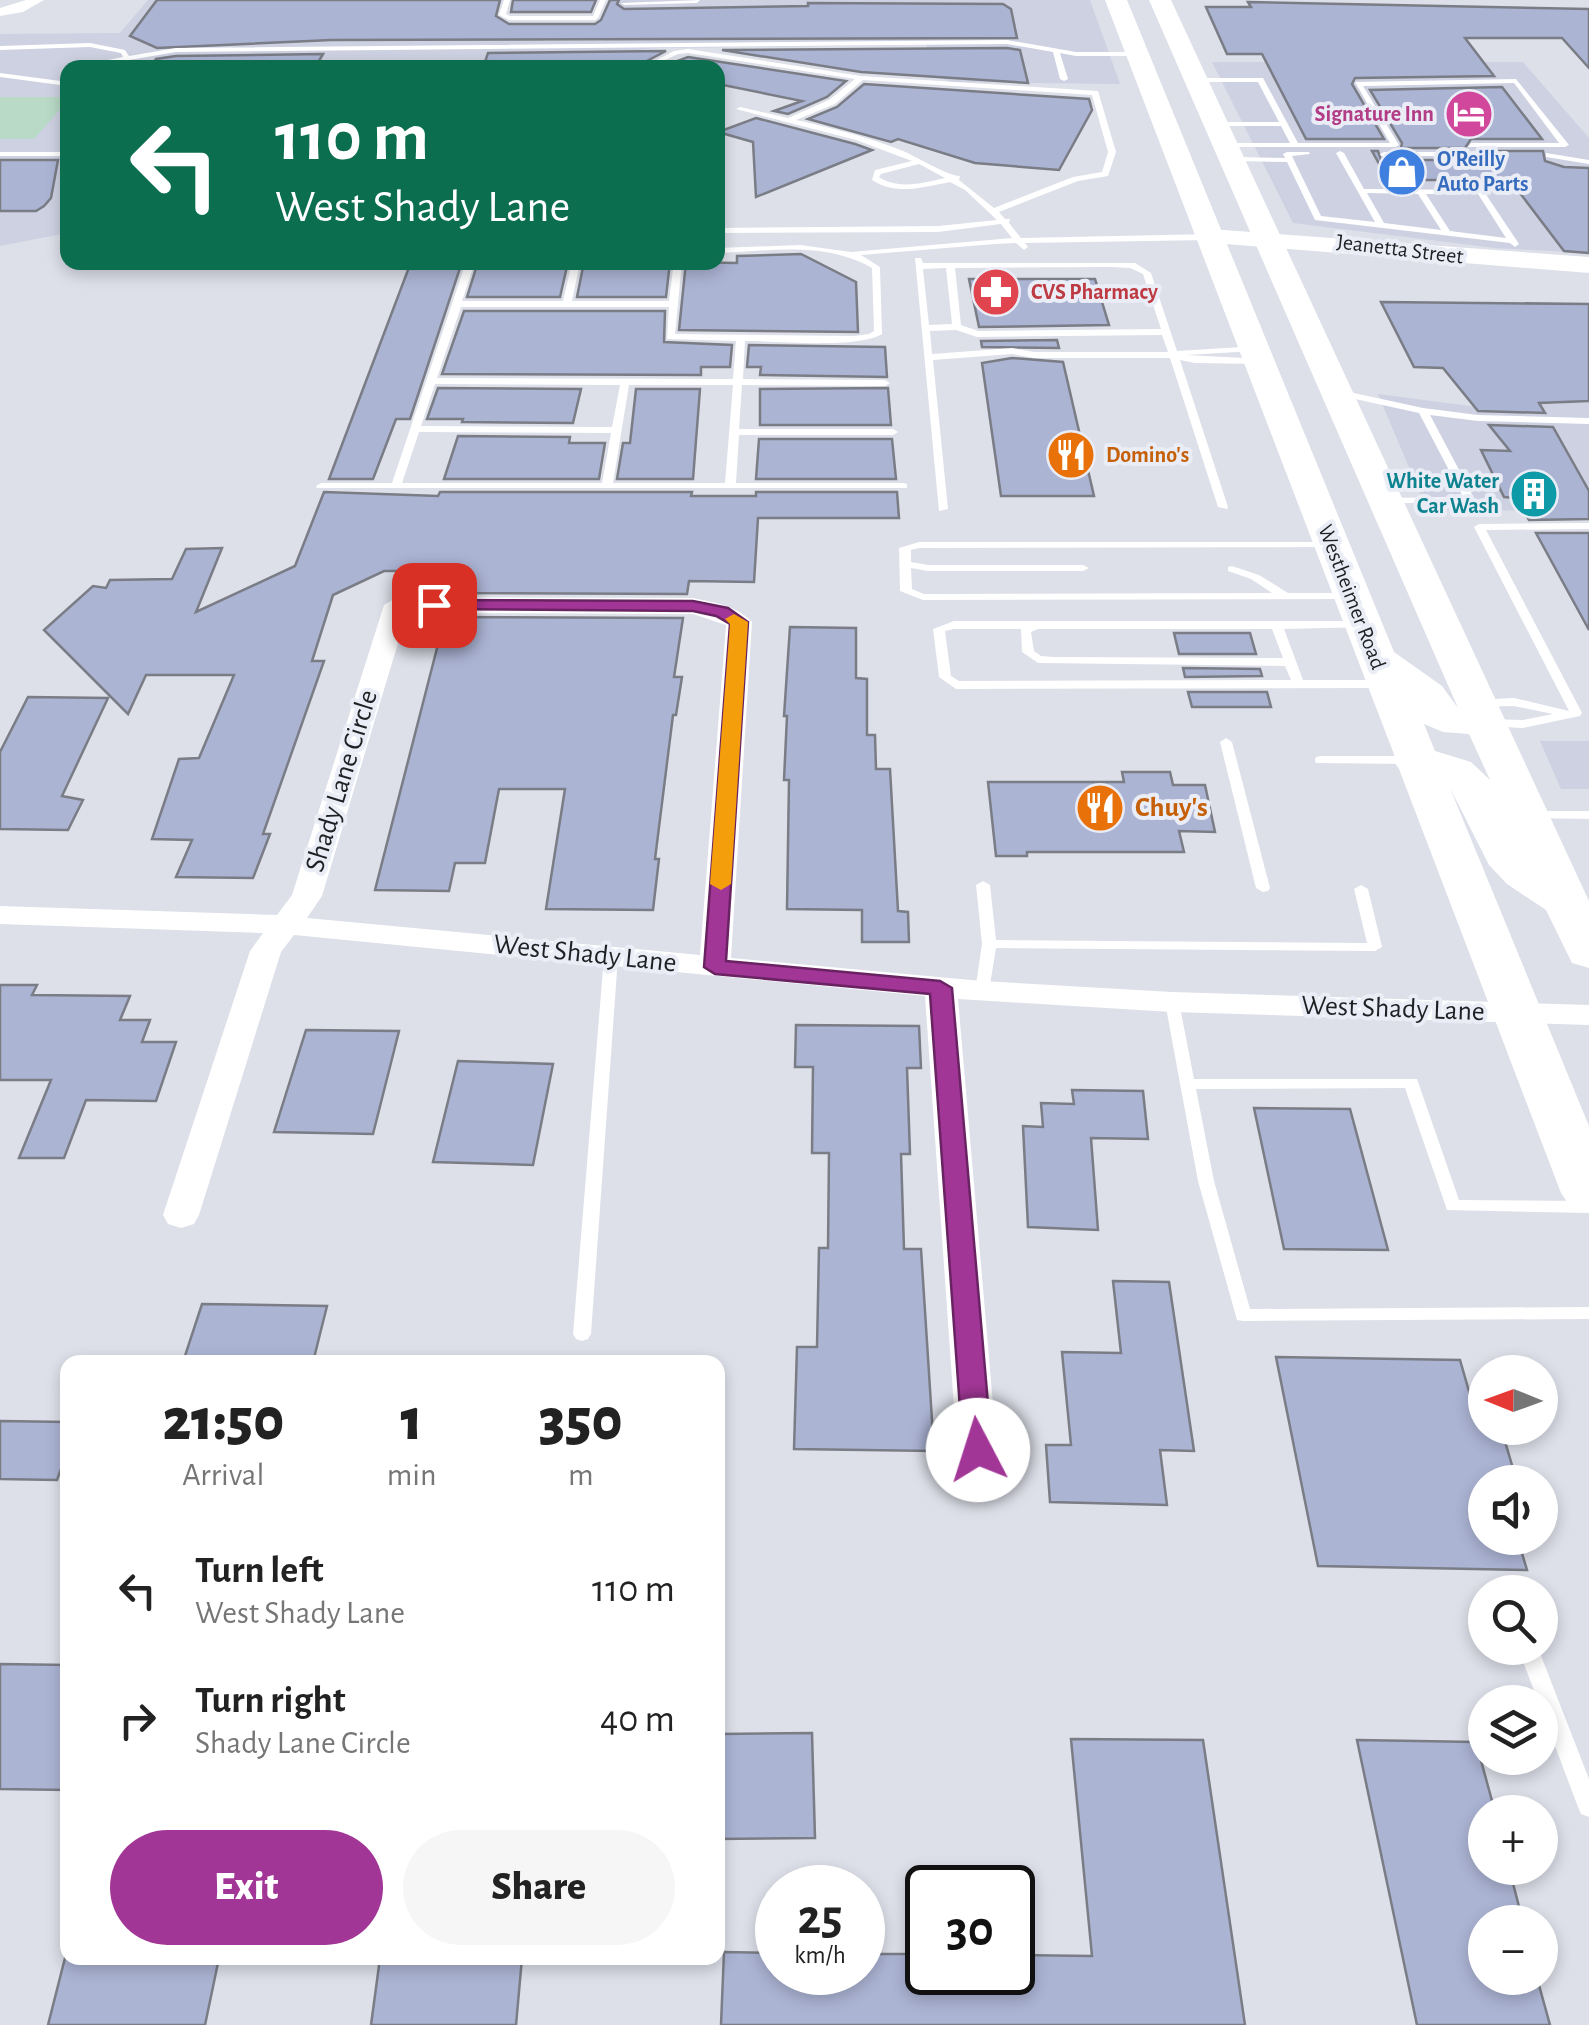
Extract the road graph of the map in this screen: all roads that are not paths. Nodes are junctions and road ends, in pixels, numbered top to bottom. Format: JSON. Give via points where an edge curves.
{"nodes":[{"id":1,"x":37,"y":0,"type":"edge"},
{"id":2,"x":507,"y":0,"type":"edge"},
{"id":3,"x":602,"y":0,"type":"edge"},
{"id":4,"x":1116,"y":0,"type":"edge"},
{"id":5,"x":1160,"y":0,"type":"edge"},
{"id":6,"x":697,"y":1,"type":"edge"},
{"id":7,"x":624,"y":4,"type":"dead end"},
{"id":8,"x":0,"y":12,"type":"edge"},
{"id":9,"x":756,"y":42,"type":"junction"},
{"id":10,"x":1133,"y":44,"type":"junction"},
{"id":11,"x":0,"y":48,"type":"edge"},
{"id":12,"x":1056,"y":51,"type":"junction"},
{"id":13,"x":132,"y":60,"type":"edge"},
{"id":14,"x":141,"y":60,"type":"edge"},
{"id":15,"x":661,"y":60,"type":"edge"},
{"id":16,"x":754,"y":61,"type":"junction"},
{"id":17,"x":1192,"y":69,"type":"junction"},
{"id":18,"x":0,"y":75,"type":"edge"},
{"id":19,"x":862,"y":78,"type":"junction"},
{"id":20,"x":1064,"y":79,"type":"dead end"},
{"id":21,"x":1148,"y":82,"type":"junction"},
{"id":22,"x":60,"y":83,"type":"edge"},
{"id":23,"x":740,"y":109,"type":"dead end"},
{"id":24,"x":789,"y":120,"type":"junction"},
{"id":25,"x":1284,"y":124,"type":"junction"},
{"id":26,"x":1225,"y":143,"type":"junction"},
{"id":27,"x":1295,"y":145,"type":"junction"},
{"id":28,"x":1395,"y":145,"type":"junction"},
{"id":29,"x":1434,"y":145,"type":"dead end"},
{"id":30,"x":1471,"y":145,"type":"dead end"},
{"id":31,"x":0,"y":154,"type":"edge"},
{"id":32,"x":60,"y":154,"type":"edge"},
{"id":33,"x":1340,"y":154,"type":"junction"},
{"id":34,"x":1290,"y":160,"type":"junction"},
{"id":35,"x":922,"y":161,"type":"junction"},
{"id":36,"x":1589,"y":162,"type":"edge"},
{"id":37,"x":958,"y":178,"type":"junction"},
{"id":38,"x":1362,"y":191,"type":"junction"},
{"id":39,"x":1421,"y":192,"type":"junction"},
{"id":40,"x":996,"y":210,"type":"junction"},
{"id":41,"x":1006,"y":221,"type":"junction"},
{"id":42,"x":1381,"y":225,"type":"junction"},
{"id":43,"x":725,"y":232,"type":"edge"},
{"id":44,"x":1447,"y":233,"type":"junction"},
{"id":45,"x":1210,"y":236,"type":"junction"},
{"id":46,"x":1269,"y":237,"type":"junction"},
{"id":47,"x":1020,"y":242,"type":"junction"},
{"id":48,"x":725,"y":250,"type":"edge"},
{"id":49,"x":1512,"y":251,"type":"junction"},
{"id":50,"x":848,"y":254,"type":"junction"},
{"id":51,"x":916,"y":257,"type":"junction"},
{"id":52,"x":870,"y":262,"type":"junction"},
{"id":53,"x":1034,"y":263,"type":"junction"},
{"id":54,"x":1589,"y":265,"type":"edge"},
{"id":55,"x":950,"y":266,"type":"junction"},
{"id":56,"x":469,"y":270,"type":"edge"},
{"id":57,"x":574,"y":270,"type":"edge"},
{"id":58,"x":677,"y":270,"type":"edge"},
{"id":59,"x":458,"y":304,"type":"junction"},
{"id":60,"x":568,"y":304,"type":"junction"},
{"id":61,"x":674,"y":304,"type":"junction"},
{"id":62,"x":925,"y":328,"type":"junction"},
{"id":63,"x":957,"y":328,"type":"junction"},
{"id":64,"x":1104,"y":330,"type":"junction"},
{"id":65,"x":1164,"y":332,"type":"junction"},
{"id":66,"x":741,"y":337,"type":"junction"},
{"id":67,"x":1171,"y":355,"type":"junction"},
{"id":68,"x":1257,"y":355,"type":"junction"},
{"id":69,"x":1112,"y":356,"type":"junction"},
{"id":70,"x":928,"y":357,"type":"junction"},
{"id":71,"x":432,"y":381,"type":"junction"},
{"id":72,"x":625,"y":382,"type":"junction"},
{"id":73,"x":738,"y":382,"type":"junction"},
{"id":74,"x":885,"y":383,"type":"dead end"},
{"id":75,"x":1340,"y":393,"type":"junction"},
{"id":76,"x":1423,"y":411,"type":"junction"},
{"id":77,"x":1574,"y":421,"type":"junction"},
{"id":78,"x":1589,"y":421,"type":"edge"},
{"id":79,"x":416,"y":429,"type":"junction"},
{"id":80,"x":617,"y":430,"type":"junction"},
{"id":81,"x":734,"y":432,"type":"junction"},
{"id":82,"x":893,"y":432,"type":"dead end"},
{"id":83,"x":1589,"y":432,"type":"edge"},
{"id":84,"x":321,"y":486,"type":"dead end"},
{"id":85,"x":396,"y":486,"type":"junction"},
{"id":86,"x":606,"y":486,"type":"junction"},
{"id":87,"x":730,"y":486,"type":"junction"},
{"id":88,"x":904,"y":486,"type":"dead end"},
{"id":89,"x":1386,"y":500,"type":"junction"},
{"id":90,"x":1223,"y":507,"type":"dead end"},
{"id":91,"x":1318,"y":507,"type":"junction"},
{"id":92,"x":943,"y":509,"type":"dead end"},
{"id":93,"x":1589,"y":526,"type":"edge"},
{"id":94,"x":1333,"y":545,"type":"junction"},
{"id":95,"x":906,"y":564,"type":"junction"},
{"id":96,"x":1083,"y":568,"type":"dead end"},
{"id":97,"x":1232,"y":569,"type":"dead end"},
{"id":98,"x":1285,"y":596,"type":"junction"},
{"id":99,"x":1431,"y":605,"type":"junction"},
{"id":100,"x":1036,"y":624,"type":"junction"},
{"id":101,"x":1278,"y":625,"type":"junction"},
{"id":102,"x":1370,"y":641,"type":"junction"},
{"id":103,"x":1291,"y":662,"type":"junction"},
{"id":104,"x":1298,"y":684,"type":"junction"},
{"id":105,"x":1479,"y":713,"type":"junction"},
{"id":106,"x":1577,"y":713,"type":"edge"},
{"id":107,"x":1226,"y":742,"type":"dead end"},
{"id":108,"x":1321,"y":760,"type":"dead end"},
{"id":109,"x":1414,"y":760,"type":"junction"},
{"id":110,"x":1525,"y":815,"type":"junction"},
{"id":111,"x":1589,"y":815,"type":"edge"},
{"id":112,"x":983,"y":885,"type":"dead end"},
{"id":113,"x":1264,"y":888,"type":"dead end"},
{"id":114,"x":1361,"y":889,"type":"dead end"},
{"id":115,"x":1566,"y":903,"type":"junction"},
{"id":116,"x":0,"y":914,"type":"edge"},
{"id":117,"x":286,"y":924,"type":"junction"},
{"id":118,"x":989,"y":944,"type":"junction"},
{"id":119,"x":1589,"y":953,"type":"edge"},
{"id":120,"x":611,"y":957,"type":"junction"},
{"id":121,"x":715,"y":967,"type":"junction"},
{"id":122,"x":940,"y":988,"type":"junction"},
{"id":123,"x":982,"y":991,"type":"junction"},
{"id":124,"x":1172,"y":1002,"type":"junction"},
{"id":125,"x":1518,"y":1014,"type":"junction"},
{"id":126,"x":1589,"y":1015,"type":"edge"},
{"id":127,"x":1186,"y":1084,"type":"junction"},
{"id":128,"x":1589,"y":1193,"type":"edge"},
{"id":129,"x":1589,"y":1207,"type":"edge"},
{"id":130,"x":182,"y":1215,"type":"dead end"},
{"id":131,"x":1589,"y":1313,"type":"edge"},
{"id":132,"x":582,"y":1334,"type":"dead end"},
{"id":133,"x":978,"y":1450,"type":"dead end"},
{"id":134,"x":1535,"y":1665,"type":"edge"},
{"id":135,"x":1589,"y":1807,"type":"edge"}],
"edges":[{"from":1,"to":8,"type":"street"},
{"from":2,"to":3,"type":"lane","via":[[502,15],[509,18],[595,18]]},
{"from":4,"to":10,"type":"main road","name":"Westheimer Road"},
{"from":5,"to":17,"type":"main road"},
{"from":6,"to":7,"type":"lane"},
{"from":9,"to":12,"type":"lane","via":[[1007,42]]},
{"from":9,"to":14,"type":"lane","via":[[176,50]]},
{"from":9,"to":16,"type":"lane"},
{"from":10,"to":12,"type":"lane"},
{"from":10,"to":17,"type":"main road","via":[[1154,39],[1162,54]]},
{"from":10,"to":21,"type":"main road","name":"Westheimer Road"},
{"from":11,"to":13,"type":"lane","via":[[105,46]]},
{"from":12,"to":20,"type":"lane"},
{"from":15,"to":16,"type":"lane","via":[[688,51]]},
{"from":16,"to":19,"type":"lane"},
{"from":17,"to":25,"type":"lane","via":[[1260,80]]},
{"from":17,"to":26,"type":"main road"},
{"from":18,"to":22,"type":"lane"},
{"from":19,"to":24,"type":"lane","via":[[832,102]]},
{"from":19,"to":40,"type":"lane","via":[[1095,93],[1112,152],[1105,174]]},
{"from":21,"to":26,"type":"main road","via":[[1172,97],[1184,118]]},
{"from":21,"to":45,"type":"main road","name":"Westheimer Road"},
{"from":23,"to":24,"type":"lane"},
{"from":24,"to":35,"type":"lane"},
{"from":25,"to":26,"type":"lane"},
{"from":25,"to":27,"type":"lane"},
{"from":26,"to":27,"type":"lane"},
{"from":26,"to":34,"type":"lane"},
{"from":26,"to":46,"type":"main road"},
{"from":27,"to":28,"type":"lane"},
{"from":28,"to":29,"type":"lane"},
{"from":28,"to":30,"type":"lane","via":[[1358,84],[1516,81],[1565,145]]},
{"from":31,"to":32,"type":"lane"},
{"from":33,"to":34,"type":"lane","via":[[1287,154]]},
{"from":33,"to":36,"type":"lane","via":[[1562,154]]},
{"from":33,"to":38,"type":"lane"},
{"from":34,"to":42,"type":"lane","via":[[1318,218]]},
{"from":35,"to":37,"type":"lane"},
{"from":35,"to":37,"type":"lane","via":[[875,178],[890,186]]},
{"from":37,"to":40,"type":"lane"},
{"from":38,"to":39,"type":"lane"},
{"from":38,"to":42,"type":"lane"},
{"from":39,"to":44,"type":"lane"},
{"from":39,"to":49,"type":"lane","via":[[1480,192]]},
{"from":40,"to":41,"type":"lane"},
{"from":41,"to":43,"type":"lane"},
{"from":41,"to":47,"type":"lane"},
{"from":42,"to":44,"type":"lane"},
{"from":44,"to":49,"type":"lane"},
{"from":45,"to":46,"type":"street","name":"Jeanetta Street"},
{"from":45,"to":47,"type":"lane"},
{"from":45,"to":68,"type":"main road","name":"Westheimer Road"},
{"from":46,"to":49,"type":"street","name":"Jeanetta Street"},
{"from":46,"to":75,"type":"main road"},
{"from":47,"to":51,"type":"lane"},
{"from":47,"to":53,"type":"lane"},
{"from":48,"to":50,"type":"lane"},
{"from":49,"to":54,"type":"street","name":"Jeanetta Street"},
{"from":50,"to":51,"type":"lane"},
{"from":50,"to":52,"type":"lane"},
{"from":51,"to":52,"type":"lane"},
{"from":51,"to":55,"type":"lane"},
{"from":51,"to":62,"type":"lane"},
{"from":52,"to":66,"type":"lane","via":[[876,267],[879,332],[871,338]]},
{"from":53,"to":55,"type":"lane"},
{"from":53,"to":65,"type":"lane","via":[[1132,265],[1148,273]]},
{"from":55,"to":63,"type":"lane"},
{"from":56,"to":59,"type":"lane"},
{"from":57,"to":60,"type":"lane"},
{"from":58,"to":61,"type":"lane"},
{"from":59,"to":60,"type":"lane"},
{"from":59,"to":71,"type":"lane"},
{"from":60,"to":61,"type":"lane"},
{"from":61,"to":66,"type":"lane","via":[[670,337]]},
{"from":62,"to":63,"type":"lane"},
{"from":62,"to":70,"type":"lane"},
{"from":63,"to":64,"type":"lane","via":[[977,334]]},
{"from":64,"to":65,"type":"lane"},
{"from":64,"to":69,"type":"lane"},
{"from":65,"to":67,"type":"lane"},
{"from":66,"to":73,"type":"lane"},
{"from":67,"to":68,"type":"lane"},
{"from":67,"to":69,"type":"lane"},
{"from":67,"to":90,"type":"lane"},
{"from":68,"to":89,"type":"main road","via":[[1292,380],[1340,490],[1352,498]]},
{"from":68,"to":91,"type":"main road","name":"Westheimer Road"},
{"from":69,"to":70,"type":"lane","via":[[1012,350]]},
{"from":70,"to":92,"type":"lane"},
{"from":71,"to":72,"type":"lane"},
{"from":71,"to":79,"type":"lane"},
{"from":72,"to":73,"type":"lane"},
{"from":72,"to":80,"type":"lane"},
{"from":73,"to":74,"type":"lane"},
{"from":73,"to":81,"type":"lane"},
{"from":75,"to":76,"type":"lane"},
{"from":75,"to":89,"type":"main road"},
{"from":76,"to":77,"type":"lane"},
{"from":76,"to":89,"type":"lane","via":[[1470,500]]},
{"from":77,"to":78,"type":"lane"},
{"from":77,"to":83,"type":"lane"},
{"from":79,"to":80,"type":"lane"},
{"from":79,"to":85,"type":"lane"},
{"from":80,"to":86,"type":"lane"},
{"from":81,"to":82,"type":"lane"},
{"from":81,"to":87,"type":"lane"},
{"from":84,"to":85,"type":"lane"},
{"from":85,"to":86,"type":"lane"},
{"from":86,"to":87,"type":"lane"},
{"from":87,"to":88,"type":"lane"},
{"from":89,"to":99,"type":"main road"},
{"from":91,"to":94,"type":"main road","name":"Westheimer Road"},
{"from":91,"to":99,"type":"main road","via":[[1358,518],[1390,592]]},
{"from":93,"to":106,"type":"lane","via":[[1479,527]]},
{"from":94,"to":95,"type":"lane","via":[[918,545],[906,548]]},
{"from":94,"to":102,"type":"main road","name":"Westheimer Road"},
{"from":95,"to":96,"type":"lane"},
{"from":95,"to":98,"type":"lane","via":[[906,591],[924,597]]},
{"from":97,"to":98,"type":"lane"},
{"from":98,"to":102,"type":"lane"},
{"from":99,"to":105,"type":"main road"},
{"from":100,"to":101,"type":"lane"},
{"from":100,"to":103,"type":"lane","via":[[1026,631],[1028,652],[1054,662]]},
{"from":100,"to":104,"type":"lane","via":[[939,629],[945,677],[956,685]]},
{"from":101,"to":102,"type":"lane"},
{"from":101,"to":103,"type":"lane"},
{"from":102,"to":104,"type":"lane"},
{"from":102,"to":105,"type":"main road","via":[[1443,719]]},
{"from":102,"to":109,"type":"main road","name":"Westheimer Road"},
{"from":103,"to":104,"type":"lane"},
{"from":105,"to":106,"type":"lane","via":[[1523,724]]},
{"from":105,"to":106,"type":"lane","via":[[1514,702]]},
{"from":105,"to":110,"type":"main road"},
{"from":107,"to":113,"type":"lane"},
{"from":108,"to":109,"type":"lane"},
{"from":109,"to":115,"type":"main road","via":[[1459,770],[1506,858]]},
{"from":109,"to":125,"type":"main road","name":"Westheimer Road"},
{"from":110,"to":111,"type":"lane"},
{"from":110,"to":115,"type":"main road"},
{"from":112,"to":118,"type":"lane"},
{"from":114,"to":118,"type":"lane","via":[[1375,947]]},
{"from":115,"to":119,"type":"main road"},
{"from":116,"to":117,"type":"street","name":"West Shady Lane"},
{"from":117,"to":120,"type":"street","name":"West Shady Lane"},
{"from":117,"to":121,"type":"street","name":"Shady Lane Circle","via":[[307,896],[397,605],[693,606],[739,622]]},
{"from":117,"to":130,"type":"street","via":[[266,951]]},
{"from":118,"to":123,"type":"lane"},
{"from":120,"to":121,"type":"street","name":"West Shady Lane"},
{"from":120,"to":132,"type":"lane"},
{"from":121,"to":122,"type":"street","name":"West Shady Lane"},
{"from":122,"to":123,"type":"street","name":"West Shady Lane"},
{"from":122,"to":133,"type":"street"},
{"from":123,"to":124,"type":"street","name":"West Shady Lane"},
{"from":124,"to":125,"type":"street","name":"West Shady Lane"},
{"from":124,"to":127,"type":"lane"},
{"from":125,"to":126,"type":"street","name":"West Shady Lane"},
{"from":125,"to":128,"type":"main road","name":"Westheimer Road"},
{"from":127,"to":129,"type":"lane","via":[[1411,1083],[1453,1206]]},
{"from":127,"to":131,"type":"lane","via":[[1243,1315]]},
{"from":134,"to":135,"type":"lane"}]}
